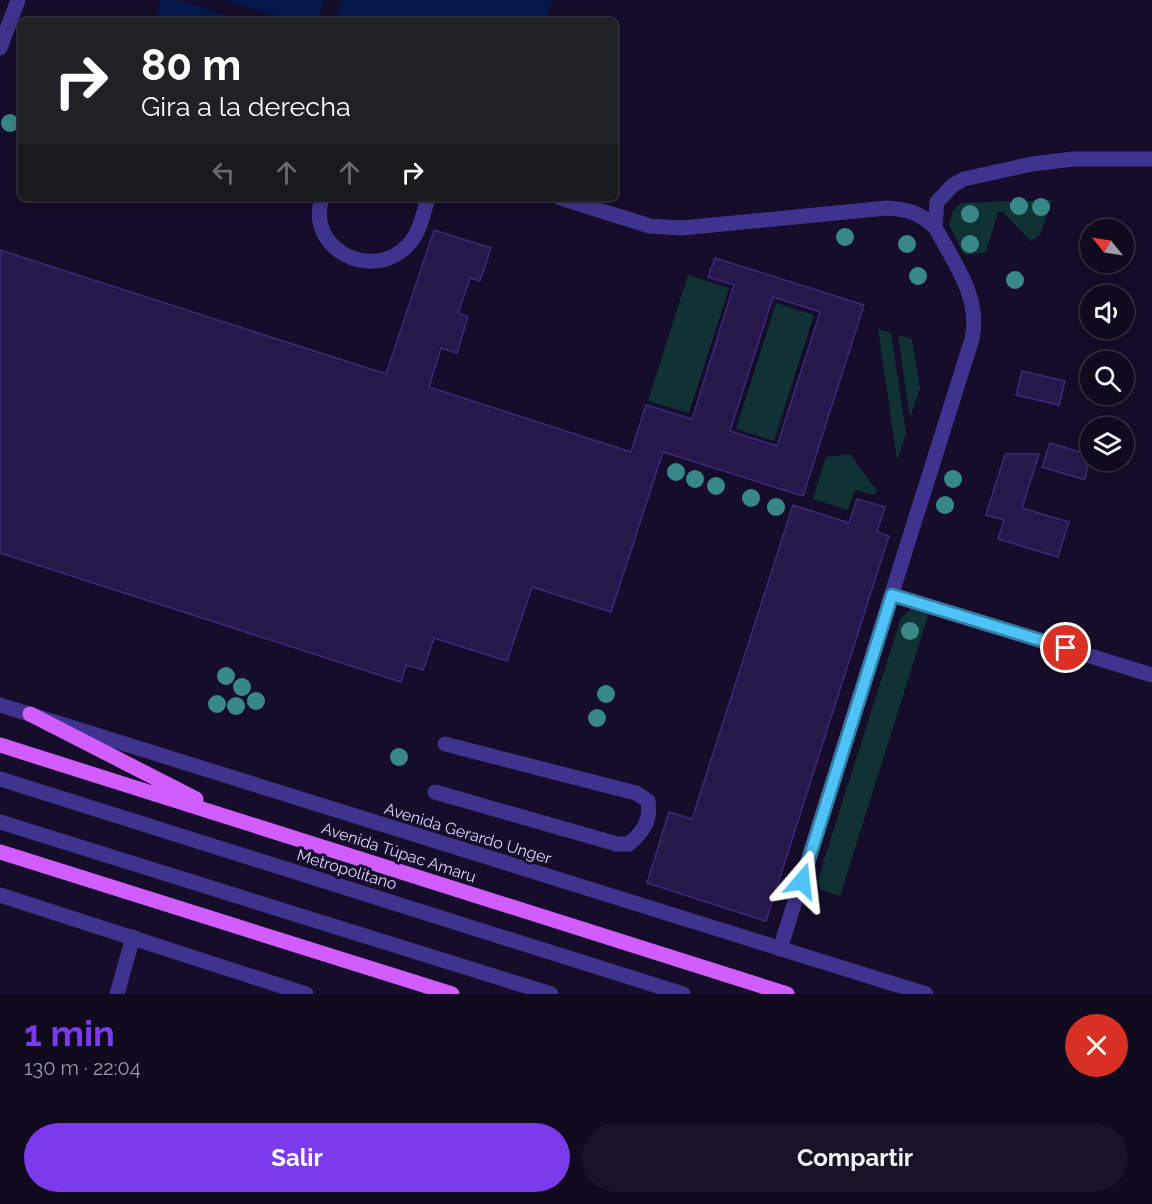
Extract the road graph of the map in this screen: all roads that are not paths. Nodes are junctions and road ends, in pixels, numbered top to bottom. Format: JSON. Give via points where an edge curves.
{"nodes":[{"id":1,"x":18,"y":0,"type":"edge"},
{"id":2,"x":0,"y":48,"type":"edge"},
{"id":3,"x":1152,"y":159,"type":"edge"},
{"id":4,"x":322,"y":201,"type":"edge"},
{"id":5,"x":427,"y":201,"type":"edge"},
{"id":6,"x":570,"y":201,"type":"edge"},
{"id":7,"x":935,"y":226,"type":"junction"},
{"id":8,"x":892,"y":595,"type":"junction"},
{"id":9,"x":1152,"y":675,"type":"edge"},
{"id":10,"x":0,"y":705,"type":"edge"},
{"id":11,"x":30,"y":714,"type":"junction"},
{"id":12,"x":445,"y":744,"type":"dead end"},
{"id":13,"x":0,"y":745,"type":"edge"},
{"id":14,"x":0,"y":779,"type":"edge"},
{"id":15,"x":435,"y":792,"type":"dead end"},
{"id":16,"x":236,"y":819,"type":"junction"},
{"id":17,"x":0,"y":822,"type":"edge"},
{"id":18,"x":0,"y":852,"type":"edge"},
{"id":19,"x":0,"y":895,"type":"edge"},
{"id":20,"x":133,"y":937,"type":"junction"},
{"id":21,"x":780,"y":949,"type":"junction"},
{"id":22,"x":117,"y":994,"type":"edge"},
{"id":23,"x":306,"y":994,"type":"edge"},
{"id":24,"x":452,"y":994,"type":"edge"},
{"id":25,"x":551,"y":994,"type":"edge"},
{"id":26,"x":683,"y":994,"type":"edge"},
{"id":27,"x":787,"y":994,"type":"edge"},
{"id":28,"x":926,"y":994,"type":"edge"}],
"edges":[{"from":1,"to":2,"type":"street"},
{"from":3,"to":7,"type":"street","via":[[1073,159],[964,179],[938,202]]},
{"from":4,"to":5,"type":"street","via":[[319,224],[327,239],[348,257],[365,262],[384,260],[407,247],[418,230]]},
{"from":6,"to":7,"type":"street","via":[[658,228],[887,208],[915,213]]},
{"from":7,"to":8,"type":"street","via":[[972,300],[975,327]]},
{"from":8,"to":9,"type":"street"},
{"from":8,"to":21,"type":"street"},
{"from":10,"to":11,"type":"street","name":"Avenida Gerardo Unger"},
{"from":11,"to":16,"type":"main road"},
{"from":11,"to":21,"type":"street","name":"Avenida Gerardo Unger"},
{"from":12,"to":15,"type":"street","via":[[636,794],[648,801],[651,814],[629,844],[616,844]]},
{"from":13,"to":16,"type":"main road","name":"Avenida Túpac Amaru"},
{"from":14,"to":26,"type":"street","name":"Metropolitano"},
{"from":16,"to":27,"type":"main road","name":"Avenida Túpac Amaru"},
{"from":17,"to":25,"type":"street"},
{"from":18,"to":24,"type":"main road"},
{"from":19,"to":20,"type":"street"},
{"from":20,"to":22,"type":"street"},
{"from":20,"to":23,"type":"street"},
{"from":21,"to":28,"type":"street","name":"Avenida Gerardo Unger"}]}
